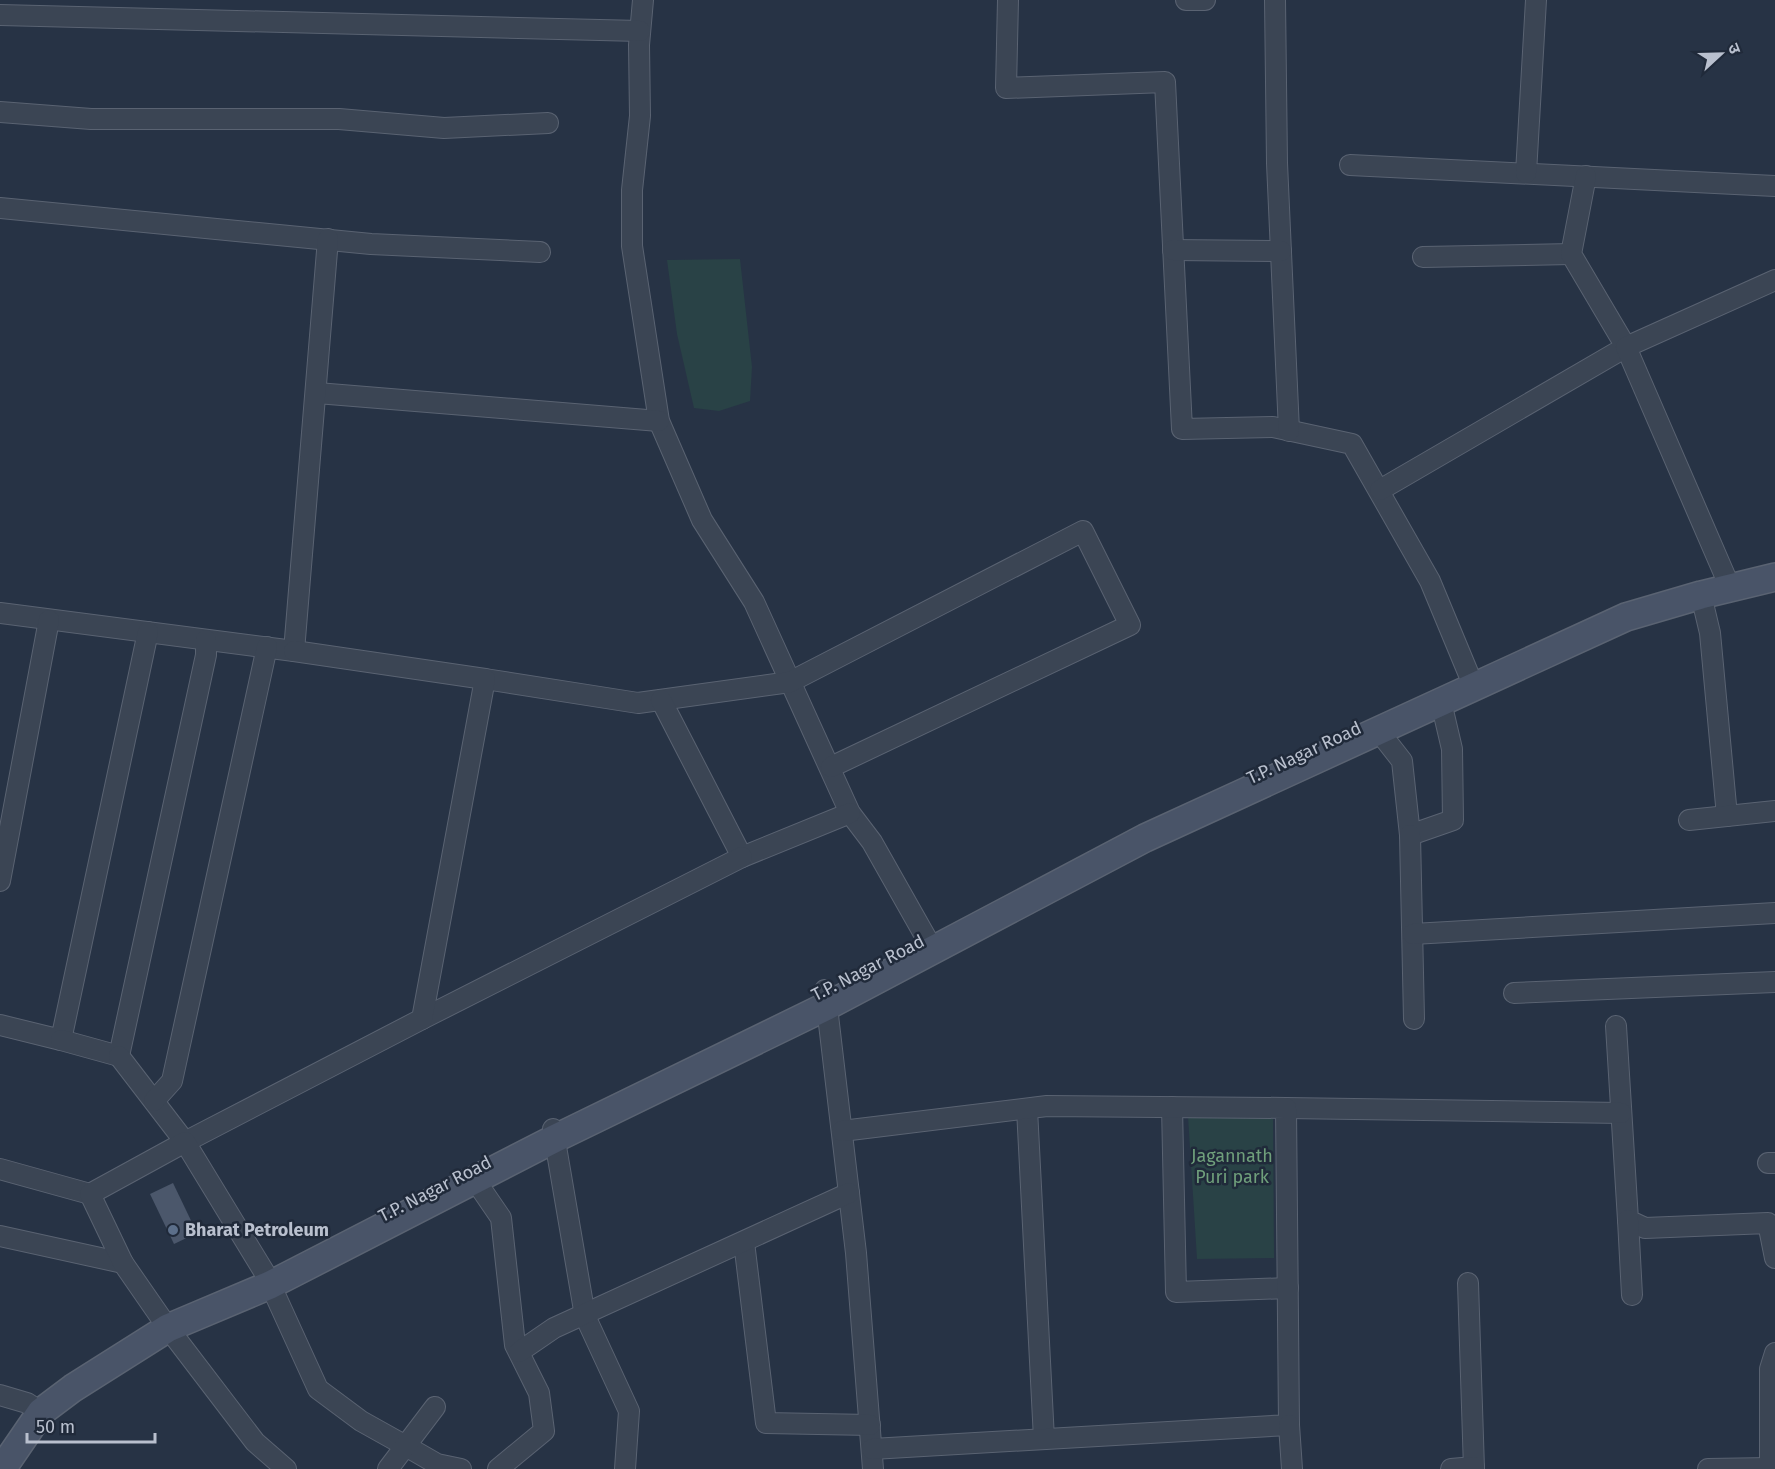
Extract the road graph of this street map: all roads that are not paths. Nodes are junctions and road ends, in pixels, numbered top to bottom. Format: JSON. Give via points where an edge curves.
{"nodes":[{"id":1,"x":643,"y":0,"type":"edge"},
{"id":2,"x":1008,"y":0,"type":"edge"},
{"id":3,"x":1186,"y":0,"type":"edge"},
{"id":4,"x":1205,"y":0,"type":"edge"},
{"id":5,"x":1275,"y":0,"type":"edge"},
{"id":6,"x":1536,"y":0,"type":"edge"},
{"id":7,"x":0,"y":15,"type":"edge"},
{"id":8,"x":640,"y":32,"type":"junction"},
{"id":9,"x":0,"y":112,"type":"edge"},
{"id":10,"x":548,"y":123,"type":"dead end"},
{"id":11,"x":1350,"y":165,"type":"dead end"},
{"id":12,"x":1526,"y":172,"type":"junction"},
{"id":13,"x":1586,"y":176,"type":"junction"},
{"id":14,"x":1775,"y":186,"type":"edge"},
{"id":15,"x":0,"y":208,"type":"edge"},
{"id":16,"x":328,"y":239,"type":"junction"},
{"id":17,"x":1173,"y":249,"type":"junction"},
{"id":18,"x":1281,"y":251,"type":"junction"},
{"id":19,"x":540,"y":252,"type":"dead end"},
{"id":20,"x":1571,"y":254,"type":"junction"},
{"id":21,"x":1423,"y":256,"type":"dead end"},
{"id":22,"x":1775,"y":280,"type":"edge"},
{"id":23,"x":1626,"y":347,"type":"junction"},
{"id":24,"x":317,"y":393,"type":"junction"},
{"id":25,"x":659,"y":421,"type":"junction"},
{"id":26,"x":1289,"y":431,"type":"junction"},
{"id":27,"x":1380,"y":490,"type":"junction"},
{"id":28,"x":1775,"y":564,"type":"edge"},
{"id":29,"x":1775,"y":577,"type":"edge"},
{"id":30,"x":1726,"y":578,"type":"junction"},
{"id":31,"x":1701,"y":595,"type":"junction"},
{"id":32,"x":0,"y":613,"type":"edge"},
{"id":33,"x":49,"y":620,"type":"junction"},
{"id":34,"x":148,"y":632,"type":"junction"},
{"id":35,"x":206,"y":640,"type":"junction"},
{"id":36,"x":267,"y":647,"type":"junction"},
{"id":37,"x":294,"y":651,"type":"junction"},
{"id":38,"x":485,"y":679,"type":"junction"},
{"id":39,"x":1472,"y":681,"type":"junction"},
{"id":40,"x":790,"y":682,"type":"junction"},
{"id":41,"x":661,"y":700,"type":"junction"},
{"id":42,"x":1441,"y":702,"type":"junction"},
{"id":43,"x":1377,"y":729,"type":"junction"},
{"id":44,"x":831,"y":768,"type":"junction"},
{"id":45,"x":1775,"y":811,"type":"edge"},
{"id":46,"x":850,"y":813,"type":"junction"},
{"id":47,"x":1727,"y":816,"type":"junction"},
{"id":48,"x":1689,"y":820,"type":"dead end"},
{"id":49,"x":1410,"y":835,"type":"junction"},
{"id":50,"x":742,"y":857,"type":"junction"},
{"id":51,"x":0,"y":881,"type":"edge"},
{"id":52,"x":1775,"y":912,"type":"edge"},
{"id":53,"x":1413,"y":934,"type":"junction"},
{"id":54,"x":930,"y":944,"type":"junction"},
{"id":55,"x":1775,"y":982,"type":"edge"},
{"id":56,"x":1514,"y":993,"type":"dead end"},
{"id":57,"x":826,"y":998,"type":"junction"},
{"id":58,"x":422,"y":1019,"type":"junction"},
{"id":59,"x":1414,"y":1019,"type":"dead end"},
{"id":60,"x":0,"y":1025,"type":"edge"},
{"id":61,"x":1616,"y":1026,"type":"dead end"},
{"id":62,"x":61,"y":1040,"type":"junction"},
{"id":63,"x":119,"y":1056,"type":"junction"},
{"id":64,"x":154,"y":1101,"type":"junction"},
{"id":65,"x":1172,"y":1107,"type":"junction"},
{"id":66,"x":1286,"y":1108,"type":"junction"},
{"id":67,"x":1027,"y":1109,"type":"junction"},
{"id":68,"x":1622,"y":1113,"type":"junction"},
{"id":69,"x":842,"y":1131,"type":"junction"},
{"id":70,"x":553,"y":1134,"type":"junction"},
{"id":71,"x":185,"y":1142,"type":"junction"},
{"id":72,"x":0,"y":1169,"type":"edge"},
{"id":73,"x":475,"y":1180,"type":"junction"},
{"id":74,"x":849,"y":1193,"type":"junction"},
{"id":75,"x":90,"y":1194,"type":"junction"},
{"id":76,"x":1628,"y":1220,"type":"junction"},
{"id":77,"x":1772,"y":1223,"type":"edge"},
{"id":78,"x":0,"y":1236,"type":"edge"},
{"id":79,"x":744,"y":1242,"type":"junction"},
{"id":80,"x":1775,"y":1258,"type":"edge"},
{"id":81,"x":123,"y":1263,"type":"junction"},
{"id":82,"x":268,"y":1280,"type":"junction"},
{"id":83,"x":1468,"y":1283,"type":"dead end"},
{"id":84,"x":1288,"y":1288,"type":"junction"},
{"id":85,"x":1632,"y":1295,"type":"dead end"},
{"id":86,"x":585,"y":1316,"type":"junction"},
{"id":87,"x":163,"y":1322,"type":"junction"},
{"id":88,"x":519,"y":1352,"type":"junction"},
{"id":89,"x":1773,"y":1363,"type":"edge"},
{"id":90,"x":0,"y":1395,"type":"edge"},
{"id":91,"x":34,"y":1407,"type":"junction"},
{"id":92,"x":435,"y":1407,"type":"dead end"},
{"id":93,"x":1773,"y":1412,"type":"edge"},
{"id":94,"x":870,"y":1425,"type":"junction"},
{"id":95,"x":1289,"y":1425,"type":"junction"},
{"id":96,"x":1044,"y":1439,"type":"junction"},
{"id":97,"x":0,"y":1440,"type":"edge"},
{"id":98,"x":404,"y":1445,"type":"junction"},
{"id":99,"x":872,"y":1449,"type":"junction"},
{"id":100,"x":1474,"y":1468,"type":"edge"},
{"id":101,"x":1770,"y":1468,"type":"edge"},
{"id":102,"x":2,"y":1469,"type":"edge"},
{"id":103,"x":286,"y":1469,"type":"edge"},
{"id":104,"x":388,"y":1469,"type":"edge"},
{"id":105,"x":461,"y":1469,"type":"edge"},
{"id":106,"x":498,"y":1469,"type":"edge"},
{"id":107,"x":625,"y":1469,"type":"edge"},
{"id":108,"x":873,"y":1469,"type":"edge"},
{"id":109,"x":1292,"y":1469,"type":"edge"},
{"id":110,"x":1451,"y":1469,"type":"edge"},
{"id":111,"x":1708,"y":1469,"type":"edge"}],
"edges":[{"from":1,"to":8,"type":"street"},
{"from":2,"to":17,"type":"street","via":[[1006,88],[1165,82]]},
{"from":3,"to":4,"type":"street"},
{"from":5,"to":18,"type":"street"},
{"from":6,"to":12,"type":"street"},
{"from":7,"to":8,"type":"street"},
{"from":8,"to":25,"type":"street","via":[[640,116],[632,190],[632,246]]},
{"from":9,"to":10,"type":"street","via":[[91,119],[339,119],[444,128]]},
{"from":11,"to":12,"type":"street"},
{"from":12,"to":13,"type":"street"},
{"from":13,"to":14,"type":"street"},
{"from":13,"to":20,"type":"street"},
{"from":15,"to":16,"type":"street"},
{"from":16,"to":19,"type":"street"},
{"from":16,"to":24,"type":"street"},
{"from":17,"to":18,"type":"street"},
{"from":17,"to":26,"type":"street","via":[[1182,429],[1274,427]]},
{"from":18,"to":26,"type":"street"},
{"from":20,"to":21,"type":"street"},
{"from":20,"to":23,"type":"street"},
{"from":22,"to":23,"type":"street"},
{"from":23,"to":27,"type":"street"},
{"from":23,"to":30,"type":"street"},
{"from":24,"to":25,"type":"street"},
{"from":24,"to":37,"type":"street"},
{"from":25,"to":40,"type":"street","via":[[702,520],[753,602]]},
{"from":26,"to":27,"type":"street","via":[[1352,444]]},
{"from":27,"to":39,"type":"street","via":[[1430,581]]},
{"from":28,"to":30,"type":"main road","name":"T.P. Nagar Road"},
{"from":29,"to":31,"type":"main road"},
{"from":30,"to":39,"type":"main road","name":"T.P. Nagar Road","via":[[1617,609]]},
{"from":31,"to":39,"type":"main road","via":[[1626,617]]},
{"from":31,"to":47,"type":"street","via":[[1710,633]]},
{"from":32,"to":33,"type":"street"},
{"from":33,"to":34,"type":"street"},
{"from":33,"to":51,"type":"street"},
{"from":34,"to":35,"type":"street"},
{"from":34,"to":62,"type":"street"},
{"from":35,"to":36,"type":"street"},
{"from":35,"to":63,"type":"street","via":[[206,655]]},
{"from":36,"to":37,"type":"street"},
{"from":36,"to":64,"type":"street","via":[[172,1081]]},
{"from":37,"to":38,"type":"street"},
{"from":38,"to":41,"type":"street","via":[[638,703]]},
{"from":38,"to":58,"type":"street"},
{"from":39,"to":42,"type":"main road"},
{"from":39,"to":54,"type":"main road","name":"T.P. Nagar Road","via":[[1109,842]]},
{"from":40,"to":41,"type":"street"},
{"from":40,"to":44,"type":"street"},
{"from":40,"to":44,"type":"street","via":[[1083,531],[1130,626]]},
{"from":41,"to":50,"type":"street"},
{"from":42,"to":43,"type":"main road"},
{"from":42,"to":49,"type":"street","via":[[1452,749],[1453,820]]},
{"from":43,"to":49,"type":"street","via":[[1402,761]]},
{"from":43,"to":54,"type":"main road"},
{"from":44,"to":46,"type":"street"},
{"from":45,"to":47,"type":"street"},
{"from":46,"to":50,"type":"street"},
{"from":46,"to":54,"type":"street","via":[[872,842]]},
{"from":47,"to":48,"type":"street"},
{"from":49,"to":53,"type":"street"},
{"from":50,"to":58,"type":"street"},
{"from":52,"to":53,"type":"street"},
{"from":53,"to":59,"type":"street"},
{"from":54,"to":57,"type":"main road","name":"T.P. Nagar Road"},
{"from":55,"to":56,"type":"street"},
{"from":57,"to":69,"type":"street"},
{"from":57,"to":70,"type":"main road","name":"T.P. Nagar Road"},
{"from":58,"to":71,"type":"street"},
{"from":60,"to":62,"type":"street"},
{"from":61,"to":68,"type":"street"},
{"from":62,"to":63,"type":"street"},
{"from":63,"to":64,"type":"street"},
{"from":64,"to":71,"type":"street"},
{"from":65,"to":66,"type":"street"},
{"from":65,"to":67,"type":"street"},
{"from":65,"to":84,"type":"street","via":[[1176,1292]]},
{"from":66,"to":68,"type":"street"},
{"from":66,"to":84,"type":"street"},
{"from":67,"to":69,"type":"street"},
{"from":67,"to":96,"type":"street"},
{"from":68,"to":76,"type":"street"},
{"from":69,"to":74,"type":"street"},
{"from":70,"to":73,"type":"main road"},
{"from":70,"to":82,"type":"main road","name":"T.P. Nagar Road"},
{"from":70,"to":86,"type":"street"},
{"from":71,"to":75,"type":"street"},
{"from":71,"to":82,"type":"street"},
{"from":72,"to":75,"type":"street"},
{"from":73,"to":82,"type":"main road"},
{"from":73,"to":88,"type":"street","via":[[501,1218],[507,1287]]},
{"from":74,"to":79,"type":"street"},
{"from":74,"to":94,"type":"street"},
{"from":75,"to":81,"type":"street"},
{"from":76,"to":77,"type":"street","via":[[1645,1228]]},
{"from":76,"to":85,"type":"street"},
{"from":77,"to":80,"type":"street"},
{"from":78,"to":81,"type":"street"},
{"from":79,"to":86,"type":"street"},
{"from":79,"to":94,"type":"street","via":[[766,1423]]},
{"from":81,"to":87,"type":"street"},
{"from":82,"to":87,"type":"main road","name":"T.P. Nagar Road","via":[[249,1284]]},
{"from":82,"to":98,"type":"street","via":[[318,1389],[361,1421]]},
{"from":83,"to":100,"type":"street"},
{"from":84,"to":95,"type":"street"},
{"from":86,"to":88,"type":"street","via":[[554,1328]]},
{"from":86,"to":107,"type":"street","via":[[629,1411]]},
{"from":87,"to":91,"type":"main road","name":"T.P. Nagar Road","via":[[62,1372]]},
{"from":87,"to":103,"type":"street","via":[[255,1442]]},
{"from":88,"to":106,"type":"street","via":[[539,1393],[544,1431]]},
{"from":89,"to":93,"type":"street"},
{"from":90,"to":91,"type":"street"},
{"from":91,"to":97,"type":"main road","name":"T.P. Nagar Road"},
{"from":91,"to":102,"type":"main road"},
{"from":92,"to":98,"type":"street"},
{"from":93,"to":101,"type":"street"},
{"from":94,"to":99,"type":"street"},
{"from":95,"to":96,"type":"street"},
{"from":95,"to":109,"type":"street"},
{"from":96,"to":99,"type":"street"},
{"from":98,"to":104,"type":"street"},
{"from":98,"to":105,"type":"street","via":[[437,1464]]},
{"from":99,"to":108,"type":"street"},
{"from":100,"to":110,"type":"street"},
{"from":101,"to":111,"type":"street"}]}
